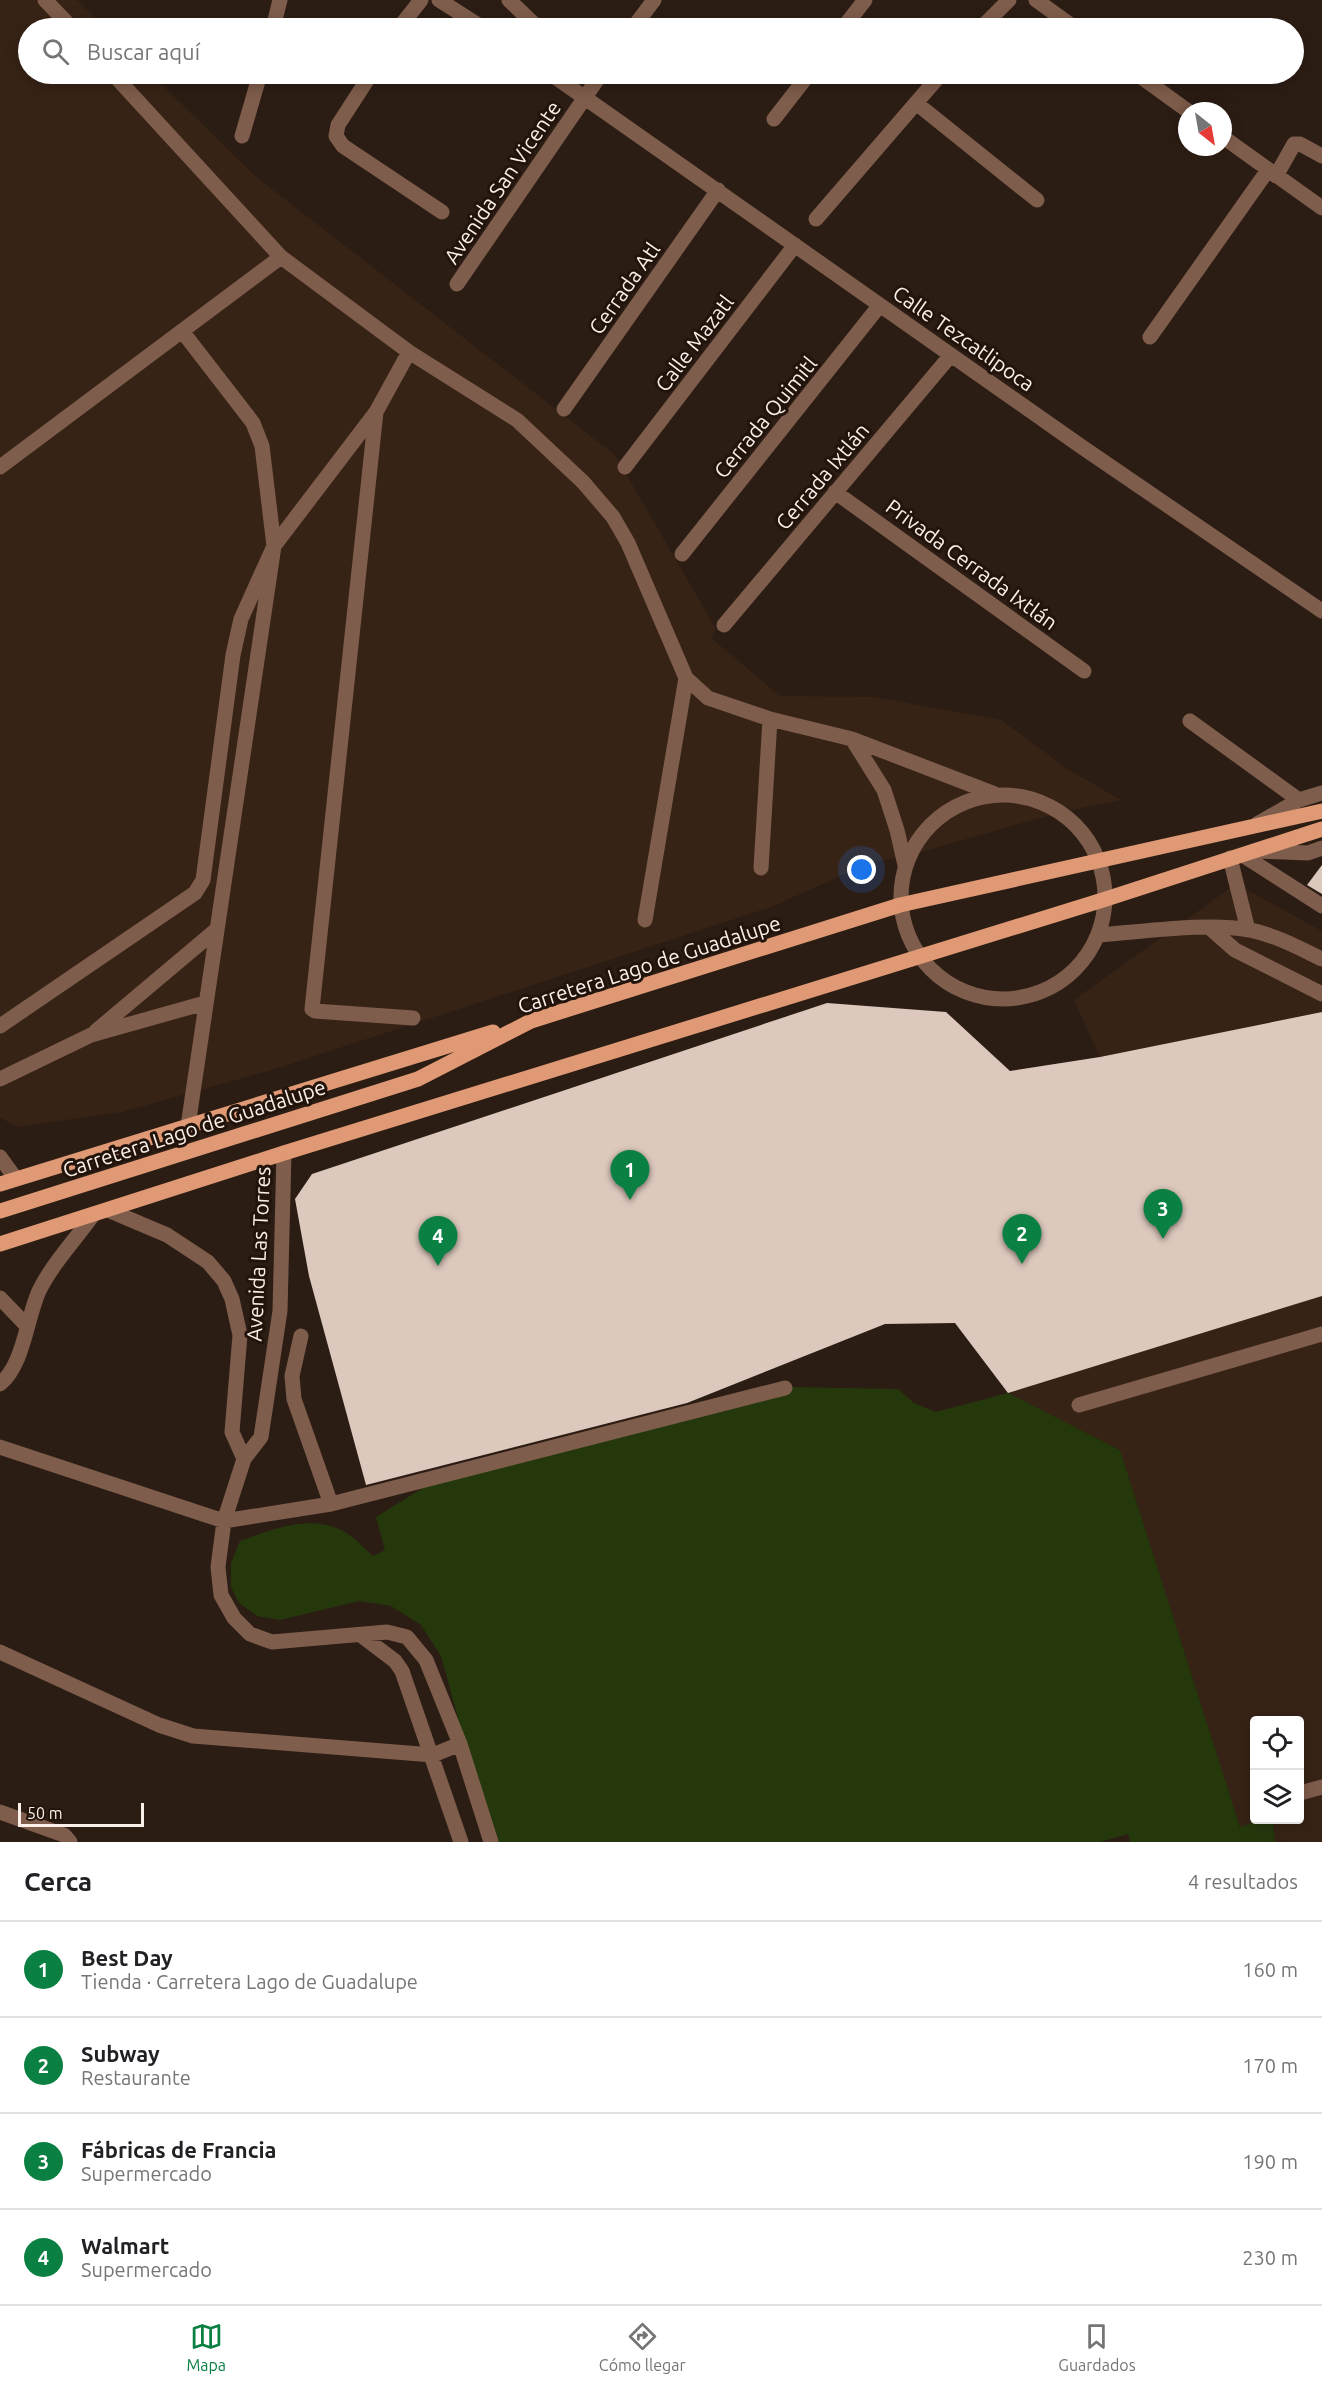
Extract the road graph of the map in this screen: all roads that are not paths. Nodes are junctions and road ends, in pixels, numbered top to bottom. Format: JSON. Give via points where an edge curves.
{"nodes":[{"id":1,"x":45,"y":0,"type":"edge"},
{"id":2,"x":280,"y":0,"type":"edge"},
{"id":3,"x":421,"y":0,"type":"edge"},
{"id":4,"x":439,"y":0,"type":"edge"},
{"id":5,"x":509,"y":0,"type":"edge"},
{"id":6,"x":654,"y":0,"type":"edge"},
{"id":7,"x":865,"y":0,"type":"edge"},
{"id":8,"x":1009,"y":0,"type":"edge"},
{"id":9,"x":1036,"y":0,"type":"edge"},
{"id":10,"x":62,"y":18,"type":"edge"},
{"id":11,"x":276,"y":18,"type":"edge"},
{"id":12,"x":405,"y":18,"type":"edge"},
{"id":13,"x":467,"y":18,"type":"edge"},
{"id":14,"x":528,"y":18,"type":"edge"},
{"id":15,"x":640,"y":18,"type":"edge"},
{"id":16,"x":851,"y":18,"type":"edge"},
{"id":17,"x":991,"y":18,"type":"edge"},
{"id":18,"x":1061,"y":18,"type":"edge"},
{"id":19,"x":122,"y":84,"type":"edge"},
{"id":20,"x":257,"y":84,"type":"edge"},
{"id":21,"x":365,"y":84,"type":"edge"},
{"id":22,"x":590,"y":84,"type":"edge"},
{"id":23,"x":593,"y":84,"type":"edge"},
{"id":24,"x":801,"y":84,"type":"edge"},
{"id":25,"x":932,"y":84,"type":"edge"},
{"id":26,"x":1151,"y":84,"type":"edge"},
{"id":27,"x":916,"y":103,"type":"junction"},
{"id":28,"x":1178,"y":104,"type":"edge"},
{"id":29,"x":774,"y":119,"type":"dead end"},
{"id":30,"x":242,"y":136,"type":"dead end"},
{"id":31,"x":1232,"y":143,"type":"edge"},
{"id":32,"x":1322,"y":156,"type":"edge"},
{"id":33,"x":1272,"y":173,"type":"junction"},
{"id":34,"x":718,"y":190,"type":"junction"},
{"id":35,"x":1037,"y":200,"type":"dead end"},
{"id":36,"x":1322,"y":208,"type":"edge"},
{"id":37,"x":442,"y":212,"type":"dead end"},
{"id":38,"x":816,"y":219,"type":"dead end"},
{"id":39,"x":795,"y":245,"type":"junction"},
{"id":40,"x":281,"y":257,"type":"junction"},
{"id":41,"x":457,"y":284,"type":"dead end"},
{"id":42,"x":880,"y":305,"type":"junction"},
{"id":43,"x":182,"y":331,"type":"junction"},
{"id":44,"x":1150,"y":337,"type":"dead end"},
{"id":45,"x":409,"y":352,"type":"junction"},
{"id":46,"x":951,"y":354,"type":"junction"},
{"id":47,"x":564,"y":410,"type":"dead end"},
{"id":48,"x":376,"y":412,"type":"junction"},
{"id":49,"x":0,"y":467,"type":"edge"},
{"id":50,"x":626,"y":467,"type":"dead end"},
{"id":51,"x":836,"y":492,"type":"junction"},
{"id":52,"x":274,"y":546,"type":"junction"},
{"id":53,"x":682,"y":554,"type":"dead end"},
{"id":54,"x":1322,"y":611,"type":"edge"},
{"id":55,"x":724,"y":625,"type":"dead end"},
{"id":56,"x":1084,"y":671,"type":"dead end"},
{"id":57,"x":686,"y":678,"type":"junction"},
{"id":58,"x":770,"y":719,"type":"junction"},
{"id":59,"x":1190,"y":721,"type":"dead end"},
{"id":60,"x":852,"y":739,"type":"junction"},
{"id":61,"x":1322,"y":793,"type":"edge"},
{"id":62,"x":994,"y":794,"type":"junction"},
{"id":63,"x":1299,"y":800,"type":"junction"},
{"id":64,"x":1322,"y":811,"type":"edge"},
{"id":65,"x":1250,"y":828,"type":"junction"},
{"id":66,"x":1322,"y":829,"type":"edge"},
{"id":67,"x":1315,"y":851,"type":"edge"},
{"id":68,"x":1243,"y":855,"type":"junction"},
{"id":69,"x":1098,"y":859,"type":"junction"},
{"id":70,"x":1322,"y":862,"type":"edge"},
{"id":71,"x":904,"y":865,"type":"junction"},
{"id":72,"x":761,"y":868,"type":"dead end"},
{"id":73,"x":1106,"y":899,"type":"junction"},
{"id":74,"x":900,"y":905,"type":"junction"},
{"id":75,"x":1322,"y":906,"type":"edge"},
{"id":76,"x":645,"y":920,"type":"dead end"},
{"id":77,"x":1210,"y":928,"type":"junction"},
{"id":78,"x":216,"y":930,"type":"junction"},
{"id":79,"x":1248,"y":930,"type":"junction"},
{"id":80,"x":1098,"y":935,"type":"junction"},
{"id":81,"x":918,"y":956,"type":"junction"},
{"id":82,"x":1322,"y":959,"type":"edge"},
{"id":83,"x":1322,"y":994,"type":"edge"},
{"id":84,"x":205,"y":1003,"type":"junction"},
{"id":85,"x":413,"y":1018,"type":"dead end"},
{"id":86,"x":531,"y":1021,"type":"junction"},
{"id":87,"x":0,"y":1026,"type":"edge"},
{"id":88,"x":91,"y":1035,"type":"junction"},
{"id":89,"x":0,"y":1079,"type":"edge"},
{"id":90,"x":188,"y":1126,"type":"junction"},
{"id":91,"x":284,"y":1153,"type":"junction"},
{"id":92,"x":0,"y":1157,"type":"edge"},
{"id":93,"x":16,"y":1179,"type":"junction"},
{"id":94,"x":0,"y":1184,"type":"edge"},
{"id":95,"x":0,"y":1211,"type":"edge"},
{"id":96,"x":101,"y":1213,"type":"junction"},
{"id":97,"x":0,"y":1244,"type":"edge"},
{"id":98,"x":0,"y":1298,"type":"edge"},
{"id":99,"x":26,"y":1325,"type":"junction"},
{"id":100,"x":1322,"y":1334,"type":"edge"},
{"id":101,"x":301,"y":1336,"type":"dead end"},
{"id":102,"x":0,"y":1384,"type":"edge"},
{"id":103,"x":785,"y":1388,"type":"dead end"},
{"id":104,"x":1079,"y":1405,"type":"dead end"},
{"id":105,"x":0,"y":1447,"type":"edge"},
{"id":106,"x":244,"y":1459,"type":"junction"},
{"id":107,"x":331,"y":1504,"type":"junction"},
{"id":108,"x":224,"y":1521,"type":"junction"},
{"id":109,"x":362,"y":1636,"type":"junction"},
{"id":110,"x":0,"y":1652,"type":"edge"},
{"id":111,"x":460,"y":1744,"type":"junction"},
{"id":112,"x":433,"y":1755,"type":"junction"},
{"id":113,"x":1322,"y":1787,"type":"edge"},
{"id":114,"x":1304,"y":1792,"type":"edge"},
{"id":115,"x":0,"y":1812,"type":"edge"},
{"id":116,"x":70,"y":1842,"type":"edge"},
{"id":117,"x":461,"y":1842,"type":"edge"},
{"id":118,"x":491,"y":1842,"type":"edge"}],
"edges":[{"from":1,"to":10,"type":"street"},
{"from":2,"to":11,"type":"street"},
{"from":3,"to":12,"type":"street"},
{"from":4,"to":13,"type":"street"},
{"from":5,"to":14,"type":"street"},
{"from":6,"to":15,"type":"street"},
{"from":7,"to":16,"type":"street"},
{"from":8,"to":17,"type":"street"},
{"from":9,"to":18,"type":"street"},
{"from":19,"to":40,"type":"street"},
{"from":20,"to":30,"type":"street"},
{"from":21,"to":37,"type":"street","via":[[338,126],[336,136],[343,146]]},
{"from":22,"to":41,"type":"street","name":"Avenida San Vicente"},
{"from":23,"to":34,"type":"street","name":"Calle Tezcatlipoca"},
{"from":24,"to":29,"type":"street"},
{"from":25,"to":27,"type":"street"},
{"from":26,"to":28,"type":"street"},
{"from":27,"to":35,"type":"street"},
{"from":27,"to":38,"type":"street"},
{"from":31,"to":33,"type":"street"},
{"from":32,"to":33,"type":"street","via":[[1294,144]]},
{"from":33,"to":36,"type":"street"},
{"from":33,"to":44,"type":"street"},
{"from":34,"to":39,"type":"street","name":"Calle Tezcatlipoca"},
{"from":34,"to":47,"type":"street","name":"Cerrada Atl"},
{"from":39,"to":42,"type":"street","name":"Calle Tezcatlipoca"},
{"from":39,"to":50,"type":"street","name":"Calle Mazatl"},
{"from":40,"to":43,"type":"street"},
{"from":40,"to":45,"type":"street"},
{"from":42,"to":46,"type":"street","name":"Calle Tezcatlipoca"},
{"from":42,"to":53,"type":"street","name":"Cerrada Quimitl"},
{"from":43,"to":49,"type":"street"},
{"from":43,"to":52,"type":"street","via":[[253,423],[262,446]]},
{"from":45,"to":48,"type":"street"},
{"from":45,"to":57,"type":"street","via":[[517,420],[583,482],[613,517]]},
{"from":46,"to":51,"type":"street","name":"Cerrada Ixtlán"},
{"from":46,"to":54,"type":"street","name":"Calle Tezcatlipoca"},
{"from":48,"to":52,"type":"street"},
{"from":48,"to":85,"type":"street","via":[[312,1009]]},
{"from":51,"to":55,"type":"street","name":"Cerrada Ixtlán"},
{"from":51,"to":56,"type":"street","name":"Privada Cerrada Ixtlán"},
{"from":52,"to":78,"type":"street"},
{"from":52,"to":87,"type":"street","via":[[241,619],[232,655],[203,880],[195,893]]},
{"from":57,"to":58,"type":"street","via":[[708,698]]},
{"from":57,"to":76,"type":"street"},
{"from":58,"to":60,"type":"street"},
{"from":58,"to":72,"type":"street"},
{"from":59,"to":63,"type":"street"},
{"from":60,"to":62,"type":"street"},
{"from":60,"to":71,"type":"street","via":[[884,790]]},
{"from":61,"to":63,"type":"street","name":"Carretera Lago de Guadalupe"},
{"from":62,"to":69,"type":"street","via":[[1035,798],[1070,818]]},
{"from":62,"to":71,"type":"street","via":[[956,805],[924,830]]},
{"from":63,"to":65,"type":"street","name":"Carretera Lago de Guadalupe"},
{"from":64,"to":65,"type":"main road"},
{"from":65,"to":69,"type":"main road","name":"Carretera Lago de Guadalupe"},
{"from":66,"to":68,"type":"main road"},
{"from":67,"to":68,"type":"street"},
{"from":67,"to":70,"type":"street"},
{"from":68,"to":73,"type":"main road"},
{"from":68,"to":75,"type":"street"},
{"from":68,"to":79,"type":"street"},
{"from":69,"to":73,"type":"street"},
{"from":69,"to":74,"type":"main road","name":"Carretera Lago de Guadalupe"},
{"from":71,"to":74,"type":"street"},
{"from":73,"to":80,"type":"street"},
{"from":73,"to":81,"type":"main road"},
{"from":74,"to":81,"type":"street","via":[[906,932]]},
{"from":74,"to":86,"type":"main road","name":"Carretera Lago de Guadalupe"},
{"from":77,"to":79,"type":"street"},
{"from":77,"to":80,"type":"street"},
{"from":77,"to":83,"type":"street","via":[[1235,951]]},
{"from":78,"to":84,"type":"street"},
{"from":78,"to":88,"type":"street"},
{"from":79,"to":82,"type":"street","via":[[1275,937]]},
{"from":80,"to":81,"type":"street","via":[[1079,966],[1049,988],[1014,999],[978,997],[944,982]]},
{"from":81,"to":91,"type":"main road"},
{"from":84,"to":88,"type":"street"},
{"from":84,"to":90,"type":"street"},
{"from":86,"to":90,"type":"main road"},
{"from":86,"to":95,"type":"main road","name":"Carretera Lago de Guadalupe","via":[[418,1079]]},
{"from":88,"to":89,"type":"street"},
{"from":90,"to":93,"type":"main road"},
{"from":91,"to":96,"type":"main road"},
{"from":91,"to":106,"type":"street","name":"Avenida Las Torres","via":[[280,1311],[261,1437]]},
{"from":92,"to":93,"type":"street"},
{"from":93,"to":94,"type":"main road"},
{"from":96,"to":97,"type":"main road"},
{"from":96,"to":99,"type":"street","via":[[40,1289]]},
{"from":96,"to":106,"type":"street","name":"Avenida Las Torres","via":[[167,1235],[208,1262],[224,1281],[240,1335],[232,1432]]},
{"from":98,"to":99,"type":"street"},
{"from":99,"to":102,"type":"street","via":[[19,1358]]},
{"from":100,"to":104,"type":"street"},
{"from":101,"to":107,"type":"street","via":[[292,1376],[294,1399]]},
{"from":103,"to":107,"type":"street"},
{"from":105,"to":108,"type":"street"},
{"from":106,"to":108,"type":"street","name":"Avenida Las Torres"},
{"from":107,"to":108,"type":"street"},
{"from":108,"to":109,"type":"street","name":"Avenida Las Torres","via":[[218,1568],[221,1595],[234,1618],[250,1634],[272,1642]]},
{"from":109,"to":111,"type":"street","name":"Avenida Las Torres","via":[[387,1632],[407,1637],[417,1647]]},
{"from":109,"to":112,"type":"street","via":[[402,1671]]},
{"from":110,"to":112,"type":"street","via":[[159,1725],[193,1736]]},
{"from":111,"to":112,"type":"street"},
{"from":111,"to":118,"type":"street","name":"Avenida Las Torres"},
{"from":112,"to":117,"type":"street"},
{"from":113,"to":114,"type":"street"},
{"from":115,"to":116,"type":"street","via":[[64,1835]]}]}
